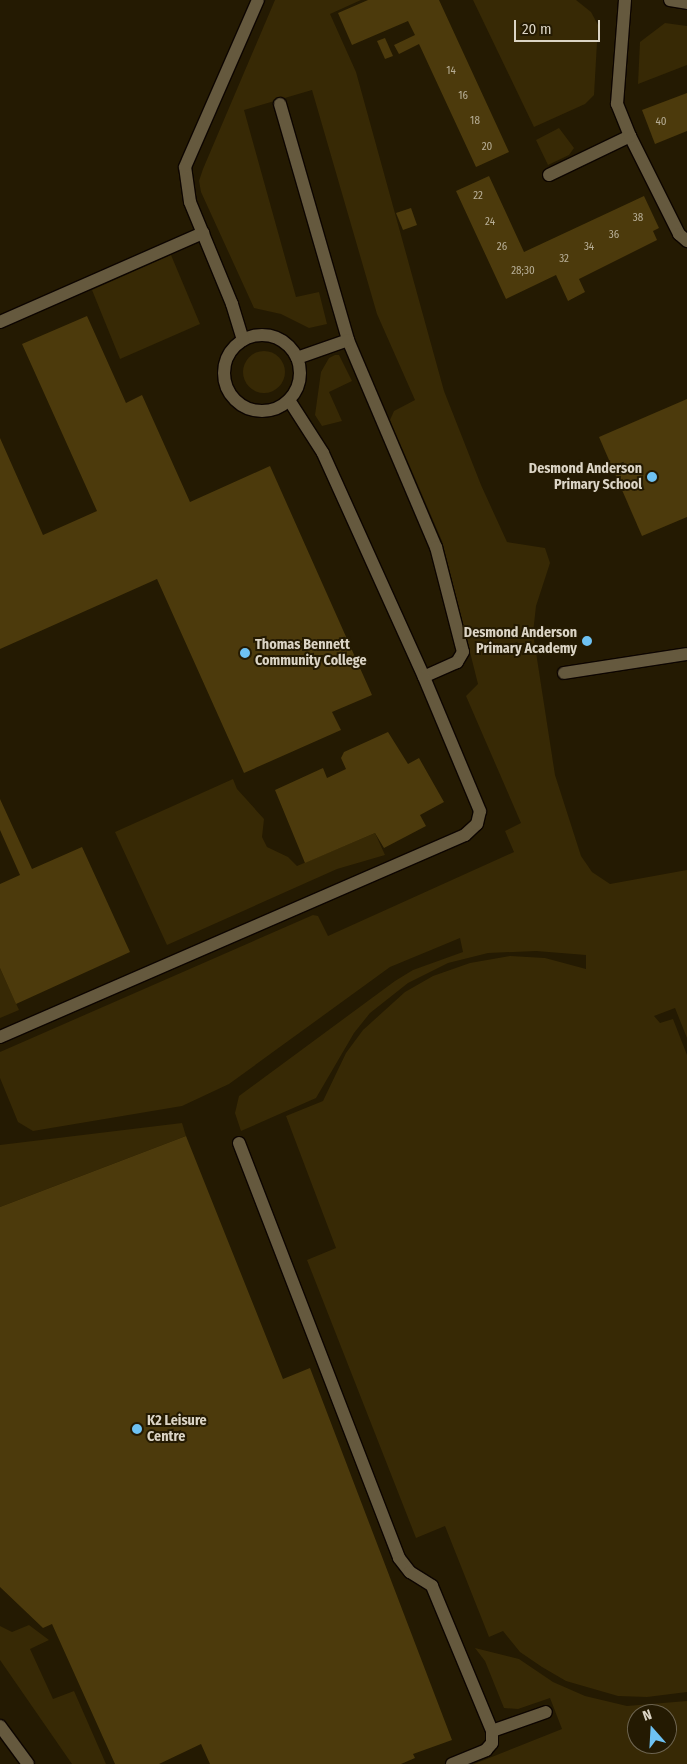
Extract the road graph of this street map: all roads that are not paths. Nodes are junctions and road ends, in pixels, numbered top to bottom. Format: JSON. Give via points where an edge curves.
{"nodes":[{"id":1,"x":258,"y":0,"type":"edge"},
{"id":2,"x":625,"y":0,"type":"edge"},
{"id":3,"x":670,"y":0,"type":"edge"},
{"id":4,"x":687,"y":3,"type":"edge"},
{"id":5,"x":280,"y":104,"type":"dead end"},
{"id":6,"x":630,"y":136,"type":"junction"},
{"id":7,"x":549,"y":175,"type":"dead end"},
{"id":8,"x":203,"y":233,"type":"junction"},
{"id":9,"x":687,"y":241,"type":"edge"},
{"id":10,"x":0,"y":322,"type":"edge"},
{"id":11,"x":243,"y":340,"type":"junction"},
{"id":12,"x":348,"y":340,"type":"junction"},
{"id":13,"x":297,"y":358,"type":"junction"},
{"id":14,"x":289,"y":400,"type":"junction"},
{"id":15,"x":687,"y":654,"type":"edge"},
{"id":16,"x":564,"y":673,"type":"dead end"},
{"id":17,"x":424,"y":677,"type":"junction"},
{"id":18,"x":0,"y":1037,"type":"edge"},
{"id":19,"x":239,"y":1143,"type":"dead end"},
{"id":20,"x":546,"y":1712,"type":"dead end"},
{"id":21,"x":0,"y":1726,"type":"edge"},
{"id":22,"x":492,"y":1731,"type":"junction"},
{"id":23,"x":28,"y":1764,"type":"edge"},
{"id":24,"x":452,"y":1764,"type":"edge"}],
"edges":[{"from":1,"to":8,"type":"street","via":[[185,167],[190,202]]},
{"from":2,"to":6,"type":"street","via":[[617,104]]},
{"from":3,"to":4,"type":"street"},
{"from":5,"to":12,"type":"street"},
{"from":6,"to":7,"type":"street"},
{"from":6,"to":9,"type":"street","via":[[679,234]]},
{"from":8,"to":10,"type":"street"},
{"from":8,"to":11,"type":"street"},
{"from":11,"to":13,"type":"street","via":[[260,336],[278,338]]},
{"from":11,"to":14,"type":"street","via":[[233,348],[224,372],[232,396],[254,410],[267,411]]},
{"from":12,"to":13,"type":"street"},
{"from":12,"to":17,"type":"street","via":[[436,547],[463,652],[457,662]]},
{"from":13,"to":14,"type":"street","via":[[300,379]]},
{"from":14,"to":17,"type":"street","via":[[323,453]]},
{"from":15,"to":16,"type":"street"},
{"from":17,"to":18,"type":"street","via":[[480,811],[477,824],[465,835]]},
{"from":19,"to":22,"type":"street","via":[[399,1558],[410,1572],[432,1586]]},
{"from":20,"to":22,"type":"street"},
{"from":21,"to":23,"type":"street"},
{"from":22,"to":24,"type":"street","via":[[492,1743],[486,1750]]}]}
